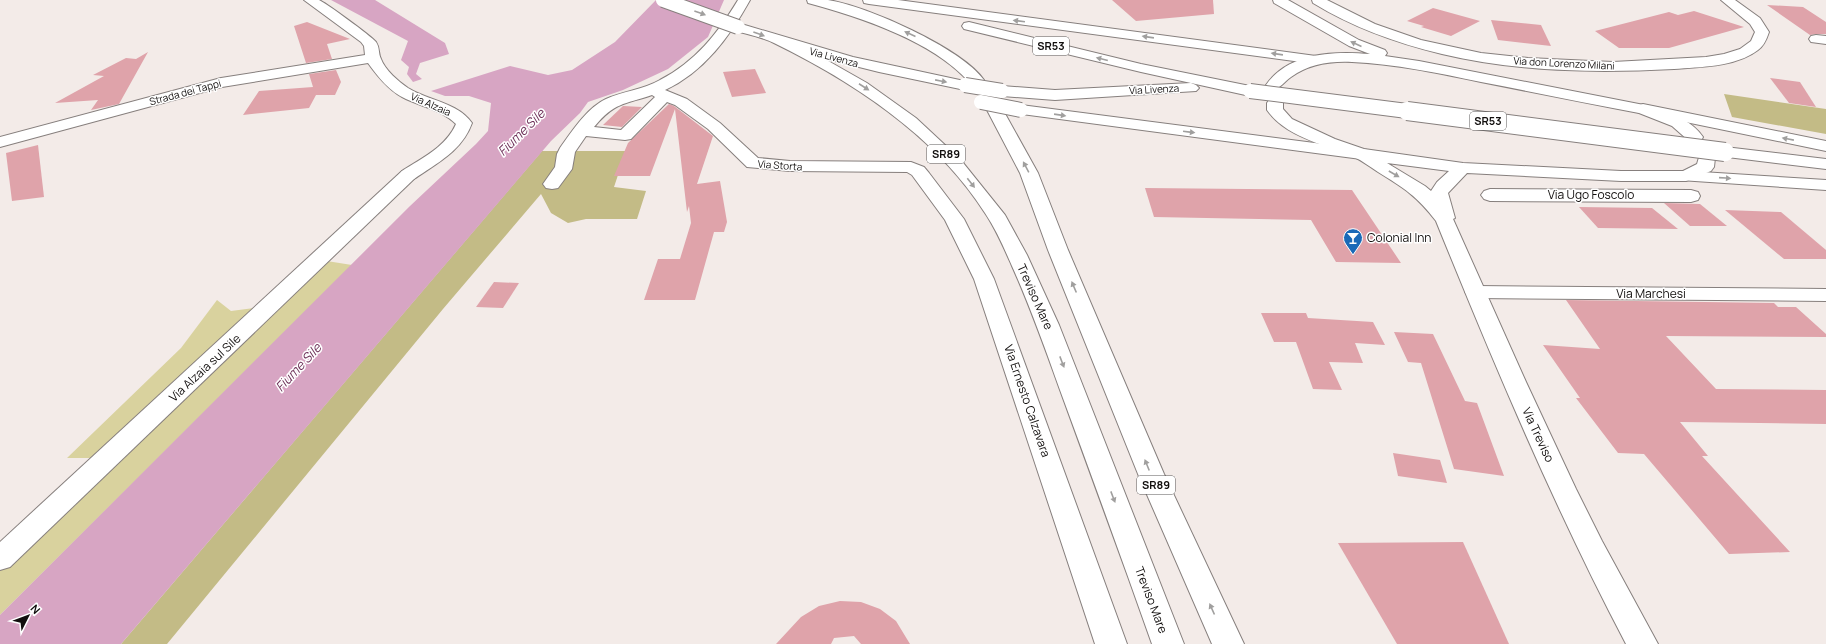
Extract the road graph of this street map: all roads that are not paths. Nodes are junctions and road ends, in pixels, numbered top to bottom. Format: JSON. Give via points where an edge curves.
{"nodes":[{"id":1,"x":310,"y":0,"type":"edge"},
{"id":2,"x":664,"y":0,"type":"edge"},
{"id":3,"x":744,"y":0,"type":"edge"},
{"id":4,"x":813,"y":0,"type":"edge"},
{"id":5,"x":852,"y":0,"type":"edge"},
{"id":6,"x":869,"y":0,"type":"edge"},
{"id":7,"x":1279,"y":0,"type":"edge"},
{"id":8,"x":1318,"y":0,"type":"edge"},
{"id":9,"x":1727,"y":0,"type":"edge"},
{"id":10,"x":1326,"y":28,"type":"junction"},
{"id":11,"x":781,"y":42,"type":"junction"},
{"id":12,"x":802,"y":52,"type":"junction"},
{"id":13,"x":373,"y":58,"type":"junction"},
{"id":14,"x":1321,"y":59,"type":"junction"},
{"id":15,"x":1419,"y":65,"type":"junction"},
{"id":16,"x":970,"y":83,"type":"junction"},
{"id":17,"x":1274,"y":85,"type":"dead end"},
{"id":18,"x":1250,"y":91,"type":"junction"},
{"id":19,"x":659,"y":93,"type":"junction"},
{"id":20,"x":993,"y":101,"type":"junction"},
{"id":21,"x":1275,"y":103,"type":"dead end"},
{"id":22,"x":1643,"y":109,"type":"junction"},
{"id":23,"x":582,"y":131,"type":"junction"},
{"id":24,"x":1695,"y":137,"type":"dead end"},
{"id":25,"x":0,"y":142,"type":"edge"},
{"id":26,"x":1826,"y":146,"type":"edge"},
{"id":27,"x":1361,"y":154,"type":"junction"},
{"id":28,"x":1706,"y":158,"type":"dead end"},
{"id":29,"x":1826,"y":164,"type":"edge"},
{"id":30,"x":1463,"y":168,"type":"junction"},
{"id":31,"x":918,"y":171,"type":"joint"},
{"id":32,"x":408,"y":174,"type":"joint"},
{"id":33,"x":1621,"y":176,"type":"junction"},
{"id":34,"x":1686,"y":176,"type":"junction"},
{"id":35,"x":552,"y":184,"type":"dead end"},
{"id":36,"x":1826,"y":185,"type":"edge"},
{"id":37,"x":1490,"y":195,"type":"dead end"},
{"id":38,"x":1643,"y":195,"type":"junction"},
{"id":39,"x":1691,"y":196,"type":"dead end"},
{"id":40,"x":1445,"y":221,"type":"junction"},
{"id":41,"x":1476,"y":292,"type":"junction"},
{"id":42,"x":1826,"y":295,"type":"edge"},
{"id":43,"x":0,"y":559,"type":"edge"},
{"id":44,"x":1111,"y":644,"type":"edge"},
{"id":45,"x":1168,"y":644,"type":"edge"},
{"id":46,"x":1228,"y":644,"type":"edge"},
{"id":47,"x":1642,"y":644,"type":"edge"}],
"edges":[{"from":1,"to":13,"type":"main road","name":"Via Alzaia","via":[[366,39],[371,45]]},
{"from":2,"to":11,"type":"main road","name":"Via Livenza","number":"SR53","one_way":true,"bridge":true},
{"from":3,"to":19,"type":"main road","via":[[736,16],[708,53],[662,86]]},
{"from":16,"to":4,"type":"main road","one_way":true,"via":[[949,58],[923,40],[883,22]]},
{"from":18,"to":5,"type":"main road","name":"Via Livenza","number":"SR53","one_way":true},
{"from":14,"to":6,"type":"main road","one_way":true},
{"from":7,"to":10,"type":"main road"},
{"from":8,"to":9,"type":"main road","name":"Via don Lorenzo Milani","via":[[1342,15],[1402,39],[1450,51],[1506,60],[1637,66],[1717,60],[1754,47],[1762,32],[1755,21]]},
{"from":10,"to":14,"type":"main road","via":[[1333,45],[1331,52]]},
{"from":15,"to":10,"type":"main road","one_way":true,"via":[[1354,43]]},
{"from":11,"to":12,"type":"main road","name":"Treviso Mare","number":"SR89"},
{"from":11,"to":16,"type":"main road","name":"Via Livenza","number":"SR53","one_way":true,"via":[[872,67]]},
{"from":12,"to":20,"type":"main road","via":[[938,92]]},
{"from":12,"to":45,"type":"main road","name":"Treviso Mare","number":"SR89","one_way":true,"via":[[841,72],[892,106],[932,140],[958,167],[995,214],[1048,325]]},
{"from":13,"to":25,"type":"main road","name":"Strada dei Tappi","via":[[232,80]]},
{"from":13,"to":32,"type":"main road","name":"Via Alzaia","via":[[387,77],[404,92],[457,115],[464,123],[461,134],[444,151]]},
{"from":14,"to":15,"type":"main road","via":[[1347,57]]},
{"from":14,"to":17,"type":"main road","via":[[1298,66]]},
{"from":15,"to":22,"type":"main road"},
{"from":16,"to":20,"type":"main road","name":"Via Livenza","number":"SR53","bridge":true},
{"from":18,"to":20,"type":"main road","name":"Via Livenza","number":"SR53","via":[[1192,88]]},
{"from":18,"to":29,"type":"main road","number":"SR53","bridge":true},
{"from":19,"to":23,"type":"main road","via":[[614,102],[601,109]]},
{"from":19,"to":23,"type":"main road","via":[[625,135]]},
{"from":19,"to":31,"type":"main road","name":"Via Storta","via":[[680,102],[714,126],[753,163],[790,166],[911,167]]},
{"from":20,"to":27,"type":"main road","one_way":true,"bridge":true,"via":[[1021,110]]},
{"from":46,"to":20,"type":"main road","number":"SR89","one_way":true,"via":[[1151,474],[1058,250],[1029,173]]},
{"from":21,"to":27,"type":"main road","via":[[1276,110],[1286,122],[1329,143]]},
{"from":22,"to":24,"type":"main road","via":[[1672,120],[1690,130]]},
{"from":26,"to":22,"type":"main road","one_way":true},
{"from":23,"to":35,"type":"main road","via":[[566,152],[564,167]]},
{"from":27,"to":30,"type":"main road"},
{"from":27,"to":40,"type":"main road","name":"Via Treviso","one_way":true,"via":[[1419,190]]},
{"from":28,"to":34,"type":"main road","via":[[1705,167]]},
{"from":30,"to":33,"type":"main road"},
{"from":30,"to":40,"type":"main road","name":"Via Treviso","via":[[1442,186],[1439,193]]},
{"from":31,"to":44,"type":"main road","name":"Via Ernesto Calzavara","via":[[954,219],[984,279]]},
{"from":32,"to":43,"type":"main road","name":"Via Alzaia sul Sile"},
{"from":33,"to":34,"type":"main road"},
{"from":33,"to":38,"type":"main road"},
{"from":34,"to":36,"type":"main road","one_way":true},
{"from":37,"to":38,"type":"main road","name":"Via Ugo Foscolo"},
{"from":38,"to":39,"type":"main road","name":"Via Ugo Foscolo"},
{"from":40,"to":41,"type":"main road","name":"Via Treviso"},
{"from":41,"to":42,"type":"main road","name":"Via Marchesi"},
{"from":41,"to":47,"type":"main road","name":"Via Treviso","via":[[1525,407],[1609,584]]}]}
